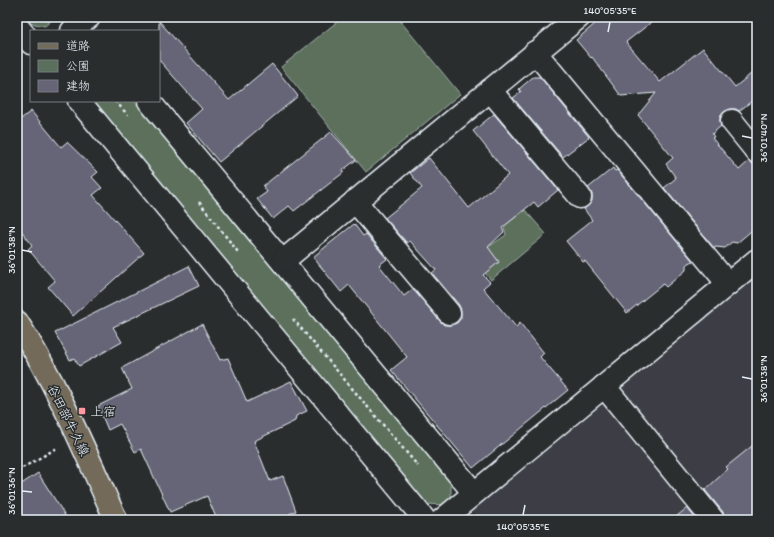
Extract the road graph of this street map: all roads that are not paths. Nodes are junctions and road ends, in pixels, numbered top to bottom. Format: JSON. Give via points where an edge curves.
{"nodes":[{"id":1,"x":579,"y":17,"type":"edge"},
{"id":2,"x":17,"y":26,"type":"edge"},
{"id":3,"x":30,"y":42,"type":"edge"},
{"id":4,"x":535,"y":52,"type":"junction"},
{"id":5,"x":490,"y":90,"type":"junction"},
{"id":6,"x":80,"y":102,"type":"edge"},
{"id":7,"x":151,"y":102,"type":"edge"},
{"id":8,"x":732,"y":121,"type":"dead end"},
{"id":9,"x":757,"y":152,"type":"edge"},
{"id":10,"x":580,"y":197,"type":"dead end"},
{"id":11,"x":355,"y":202,"type":"junction"},
{"id":12,"x":283,"y":261,"type":"junction"},
{"id":13,"x":757,"y":261,"type":"edge"},
{"id":14,"x":728,"y":284,"type":"junction"},
{"id":15,"x":449,"y":313,"type":"dead end"},
{"id":16,"x":17,"y":322,"type":"edge"},
{"id":17,"x":604,"y":386,"type":"junction"},
{"id":18,"x":474,"y":493,"type":"junction"},
{"id":19,"x":116,"y":520,"type":"edge"},
{"id":20,"x":425,"y":520,"type":"edge"},
{"id":21,"x":442,"y":520,"type":"edge"},
{"id":22,"x":713,"y":520,"type":"edge"}],
"edges":[{"from":1,"to":4,"type":"street"},
{"from":2,"to":3,"type":"street"},
{"from":4,"to":5,"type":"street"},
{"from":4,"to":14,"type":"street"},
{"from":5,"to":10,"type":"street"},
{"from":5,"to":11,"type":"street"},
{"from":6,"to":20,"type":"street"},
{"from":7,"to":12,"type":"street"},
{"from":8,"to":9,"type":"street"},
{"from":11,"to":12,"type":"street"},
{"from":11,"to":15,"type":"street"},
{"from":12,"to":18,"type":"street"},
{"from":13,"to":14,"type":"street"},
{"from":14,"to":17,"type":"street"},
{"from":16,"to":19,"type":"main road","name":"谷田部牛久線","via":[[78,435]]},
{"from":17,"to":18,"type":"street"},
{"from":17,"to":22,"type":"street"},
{"from":18,"to":21,"type":"street"}]}
